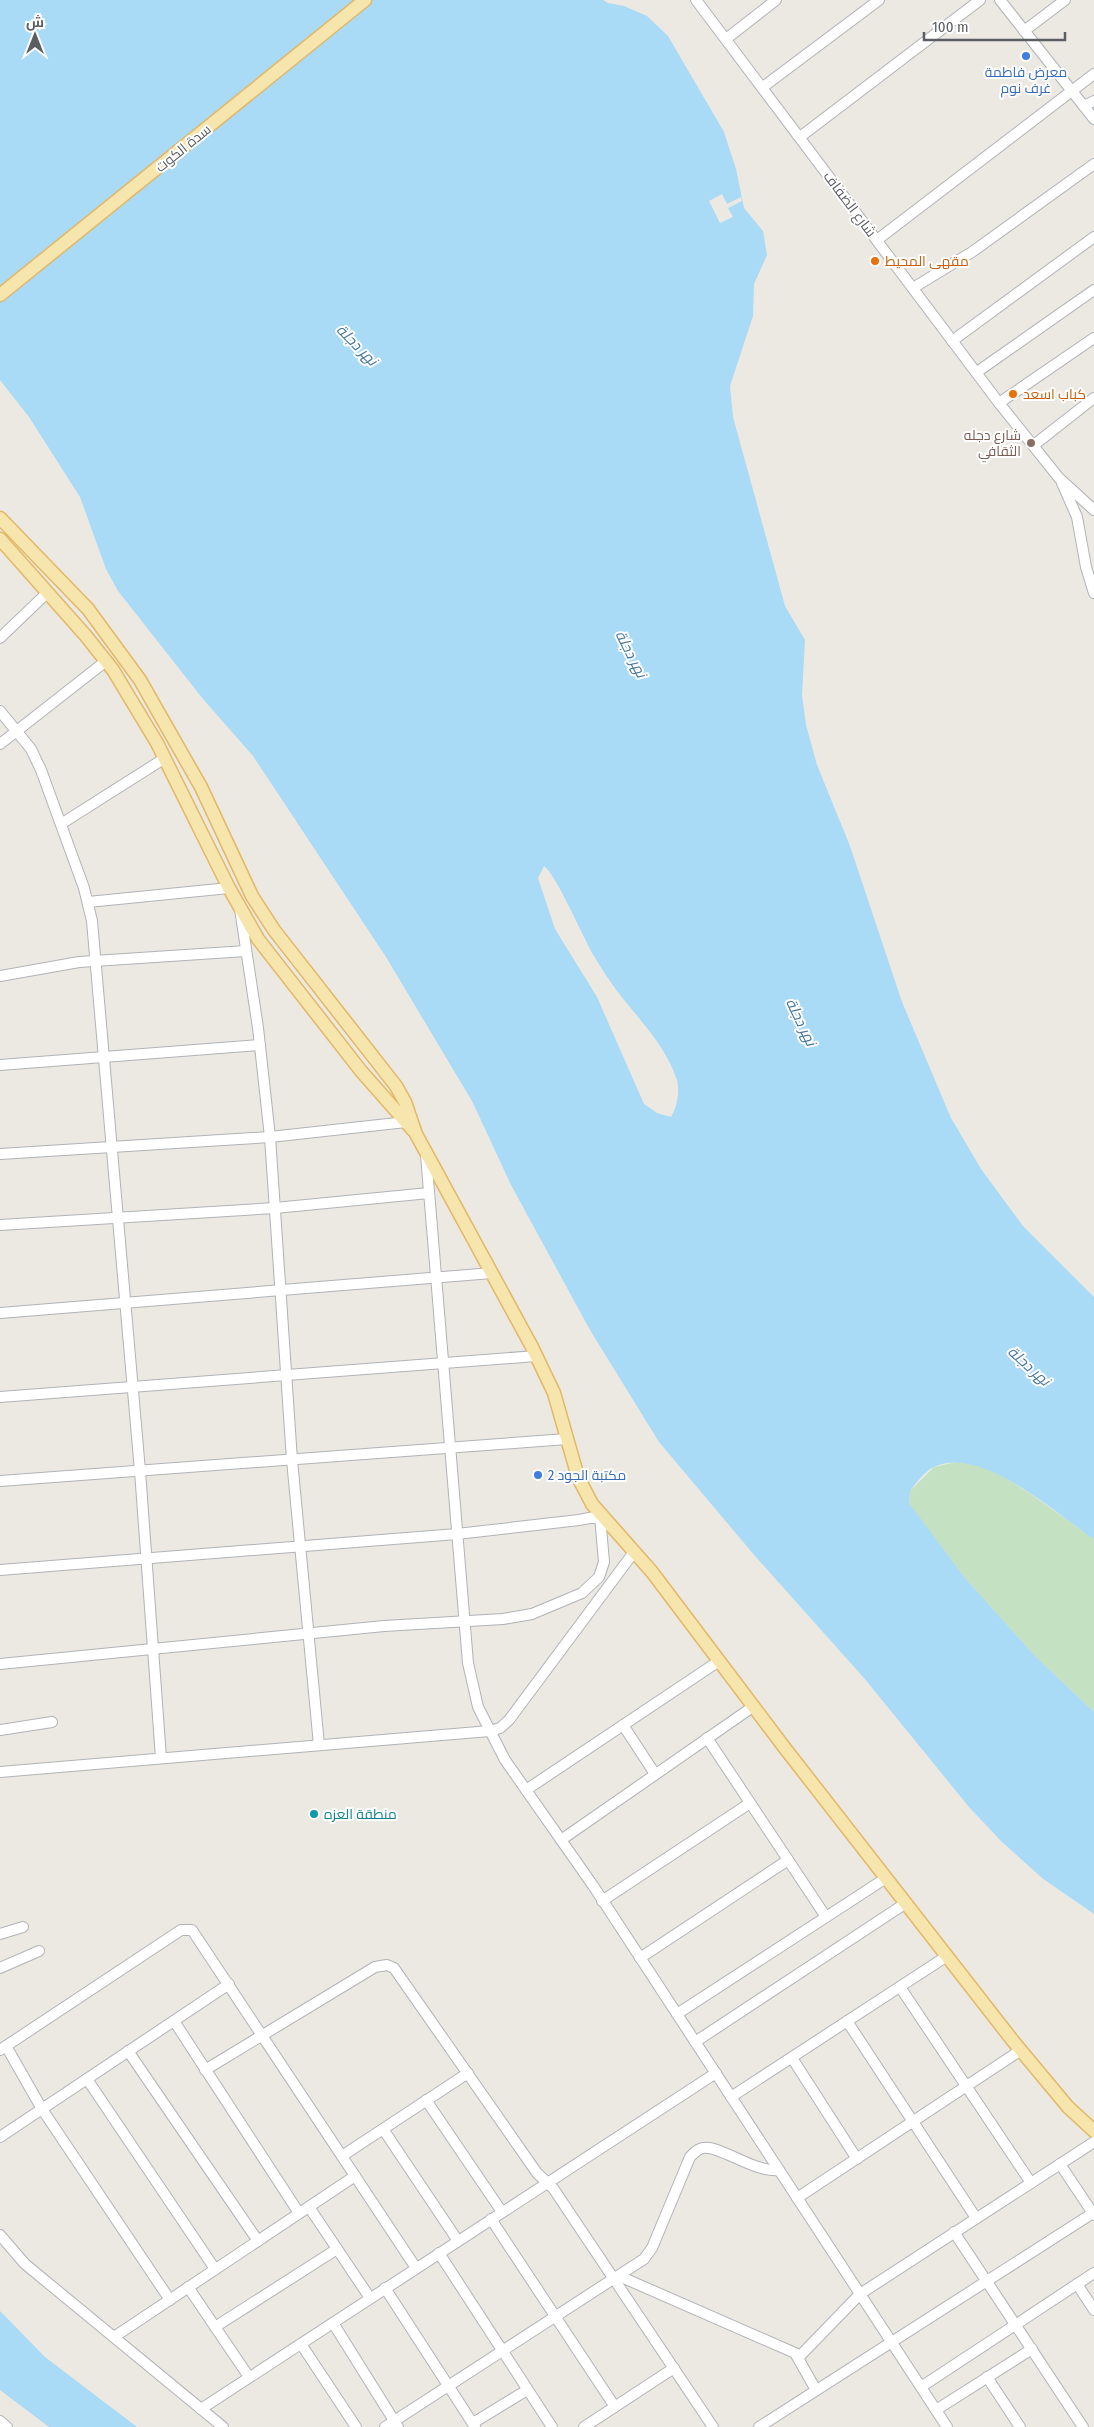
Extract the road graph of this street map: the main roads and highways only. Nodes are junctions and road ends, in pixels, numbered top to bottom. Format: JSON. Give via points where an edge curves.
{"nodes":[{"id":1,"x":365,"y":0,"type":"edge"},
{"id":2,"x":0,"y":295,"type":"edge"},
{"id":3,"x":0,"y":518,"type":"edge"},
{"id":4,"x":0,"y":539,"type":"edge"},
{"id":5,"x":37,"y":557,"type":"junction"},
{"id":6,"x":26,"y":568,"type":"junction"},
{"id":7,"x":416,"y":1134,"type":"junction"},
{"id":8,"x":1094,"y":2131,"type":"edge"}],
"edges":[{"from":1,"to":2,"type":"main road","name":"سدة الكوت"},
{"from":3,"to":5,"type":"main road"},
{"from":4,"to":6,"type":"main road"},
{"from":5,"to":6,"type":"main road"},
{"from":5,"to":7,"type":"main road","via":[[88,609],[140,680],[201,787],[252,896],[274,930],[396,1086]]},
{"from":6,"to":7,"type":"main road","via":[[86,636],[127,690],[258,939],[361,1071]]},
{"from":7,"to":8,"type":"main road","via":[[554,1393],[578,1477],[600,1516],[652,1572],[1021,2050],[1068,2107]]}]}
